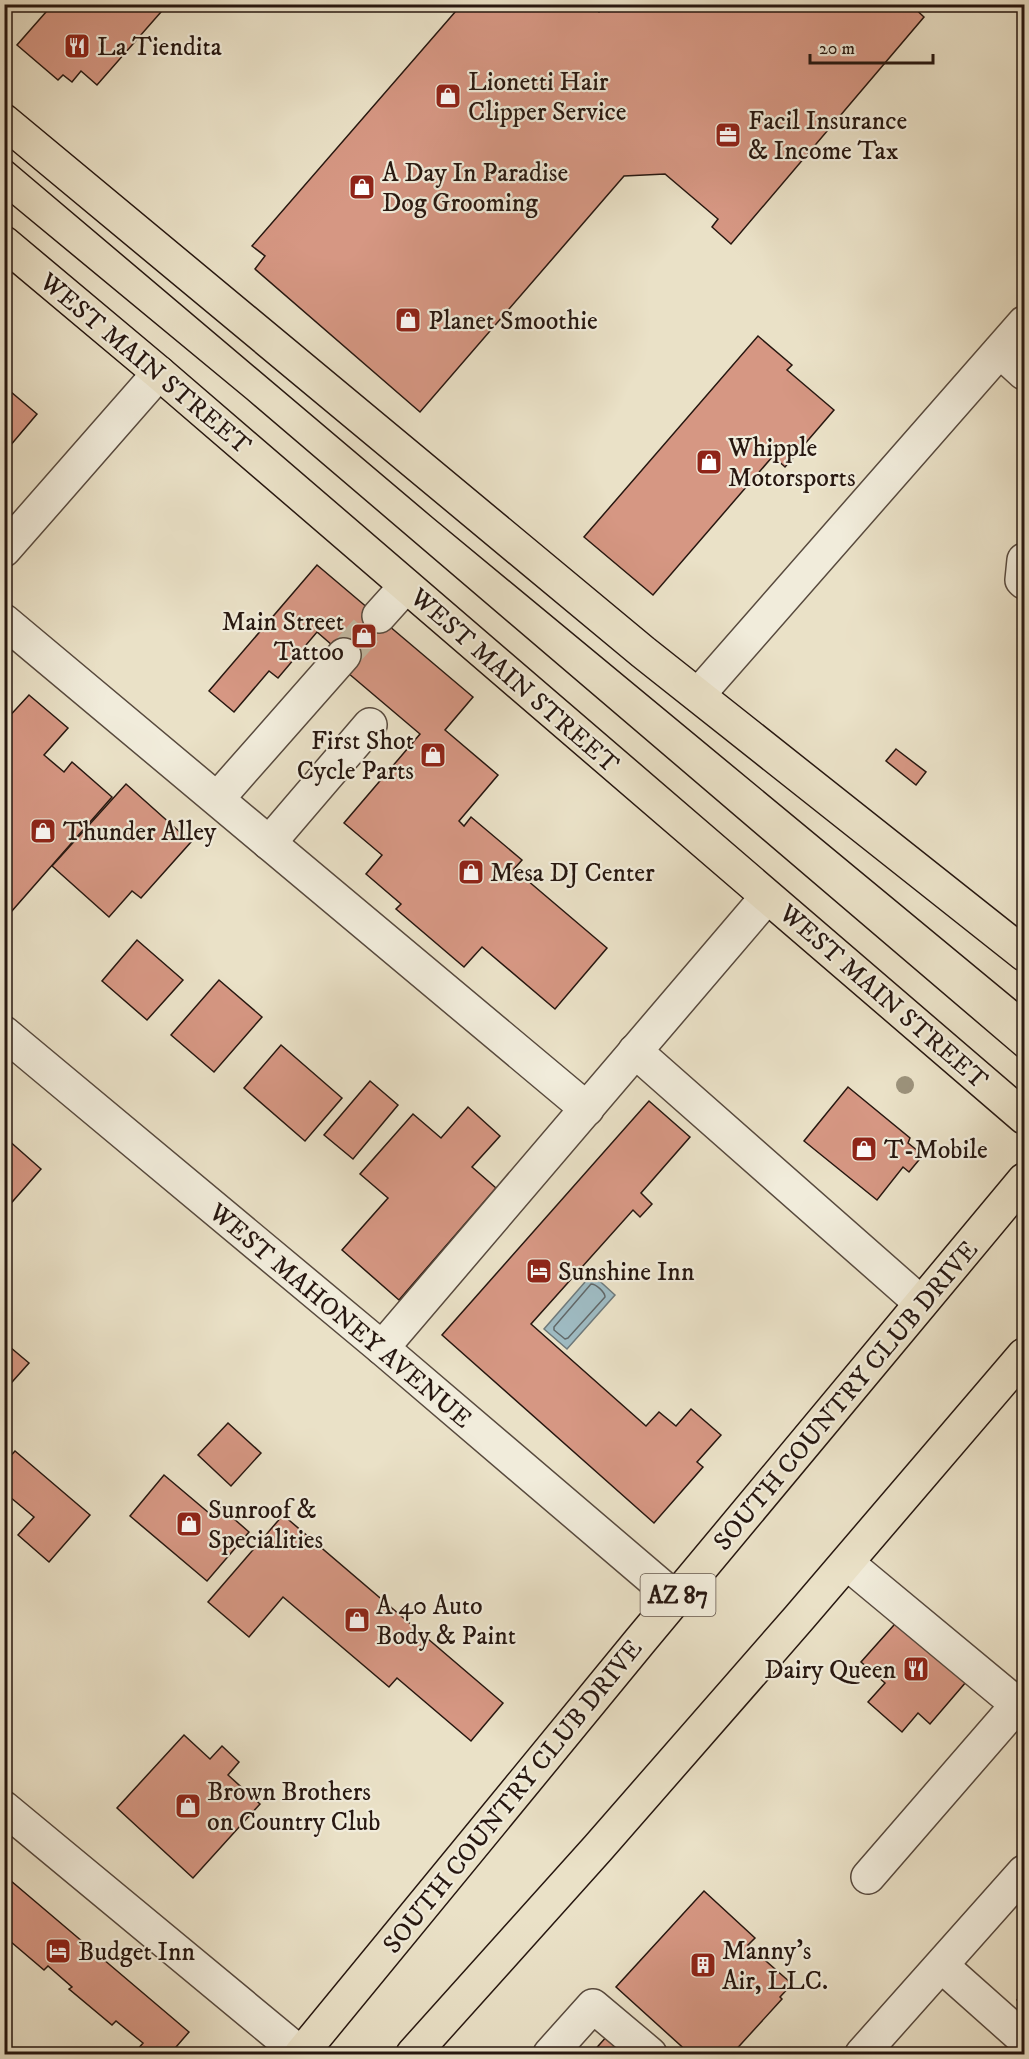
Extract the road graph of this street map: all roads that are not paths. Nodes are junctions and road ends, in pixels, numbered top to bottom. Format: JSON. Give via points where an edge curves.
{"nodes":[{"id":1,"x":4,"y":121,"type":"edge"},
{"id":2,"x":4,"y":243,"type":"edge"},
{"id":3,"x":1024,"y":323,"type":"edge"},
{"id":4,"x":1000,"y":351,"type":"junction"},
{"id":5,"x":159,"y":373,"type":"junction"},
{"id":6,"x":1024,"y":373,"type":"edge"},
{"id":7,"x":4,"y":550,"type":"edge"},
{"id":8,"x":1024,"y":560,"type":"edge"},
{"id":9,"x":1024,"y":582,"type":"edge"},
{"id":10,"x":406,"y":586,"type":"junction"},
{"id":11,"x":379,"y":616,"type":"tunnel mouth"},
{"id":12,"x":4,"y":621,"type":"edge"},
{"id":13,"x":344,"y":655,"type":"tunnel mouth"},
{"id":14,"x":698,"y":695,"type":"junction"},
{"id":15,"x":370,"y":725,"type":"dead end"},
{"id":16,"x":218,"y":798,"type":"junction"},
{"id":17,"x":269,"y":843,"type":"junction"},
{"id":18,"x":767,"y":897,"type":"junction"},
{"id":19,"x":1024,"y":954,"type":"edge"},
{"id":20,"x":4,"y":1034,"type":"edge"},
{"id":21,"x":635,"y":1051,"type":"junction"},
{"id":22,"x":587,"y":1109,"type":"junction"},
{"id":23,"x":1024,"y":1117,"type":"edge"},
{"id":24,"x":1024,"y":1180,"type":"edge"},
{"id":25,"x":921,"y":1303,"type":"junction"},
{"id":26,"x":382,"y":1348,"type":"junction"},
{"id":27,"x":1024,"y":1355,"type":"edge"},
{"id":28,"x":847,"y":1563,"type":"junction"},
{"id":29,"x":675,"y":1598,"type":"junction"},
{"id":30,"x":1021,"y":1707,"type":"edge"},
{"id":31,"x":4,"y":1808,"type":"edge"},
{"id":32,"x":1024,"y":1872,"type":"edge"},
{"id":33,"x":868,"y":1877,"type":"dead end"},
{"id":34,"x":942,"y":1966,"type":"junction"},
{"id":35,"x":1024,"y":2039,"type":"edge"},
{"id":36,"x":301,"y":2054,"type":"edge"},
{"id":37,"x":413,"y":2055,"type":"edge"},
{"id":38,"x":550,"y":2055,"type":"edge"},
{"id":39,"x":650,"y":2055,"type":"edge"},
{"id":40,"x":862,"y":2055,"type":"edge"}],
"edges":[{"from":1,"to":14,"type":"main road"},
{"from":2,"to":5,"type":"main road","name":"WEST MAIN STREET"},
{"from":3,"to":4,"type":"street"},
{"from":4,"to":6,"type":"street"},
{"from":4,"to":14,"type":"street"},
{"from":5,"to":7,"type":"street"},
{"from":5,"to":10,"type":"main road","name":"WEST MAIN STREET"},
{"from":8,"to":9,"type":"street"},
{"from":10,"to":11,"type":"street"},
{"from":10,"to":18,"type":"main road","name":"WEST MAIN STREET"},
{"from":12,"to":16,"type":"street"},
{"from":13,"to":16,"type":"street"},
{"from":14,"to":19,"type":"main road"},
{"from":15,"to":17,"type":"street"},
{"from":16,"to":17,"type":"street"},
{"from":17,"to":22,"type":"street"},
{"from":18,"to":21,"type":"street"},
{"from":18,"to":23,"type":"main road","name":"WEST MAIN STREET"},
{"from":20,"to":26,"type":"street","name":"WEST MAHONEY AVENUE"},
{"from":21,"to":22,"type":"street"},
{"from":21,"to":25,"type":"street"},
{"from":22,"to":26,"type":"street"},
{"from":24,"to":25,"type":"main road","name":"SOUTH COUNTRY CLUB DRIVE","number":"AZ 87"},
{"from":25,"to":29,"type":"main road","name":"SOUTH COUNTRY CLUB DRIVE","number":"AZ 87"},
{"from":26,"to":29,"type":"street","name":"WEST MAHONEY AVENUE"},
{"from":27,"to":28,"type":"main road"},
{"from":28,"to":30,"type":"street"},
{"from":28,"to":37,"type":"main road"},
{"from":29,"to":36,"type":"main road","name":"SOUTH COUNTRY CLUB DRIVE","number":"AZ 87"},
{"from":30,"to":33,"type":"street"},
{"from":31,"to":36,"type":"street"},
{"from":32,"to":34,"type":"street"},
{"from":34,"to":35,"type":"street"},
{"from":34,"to":40,"type":"street"},
{"from":38,"to":39,"type":"street","via":[[593,2006]]}]}
